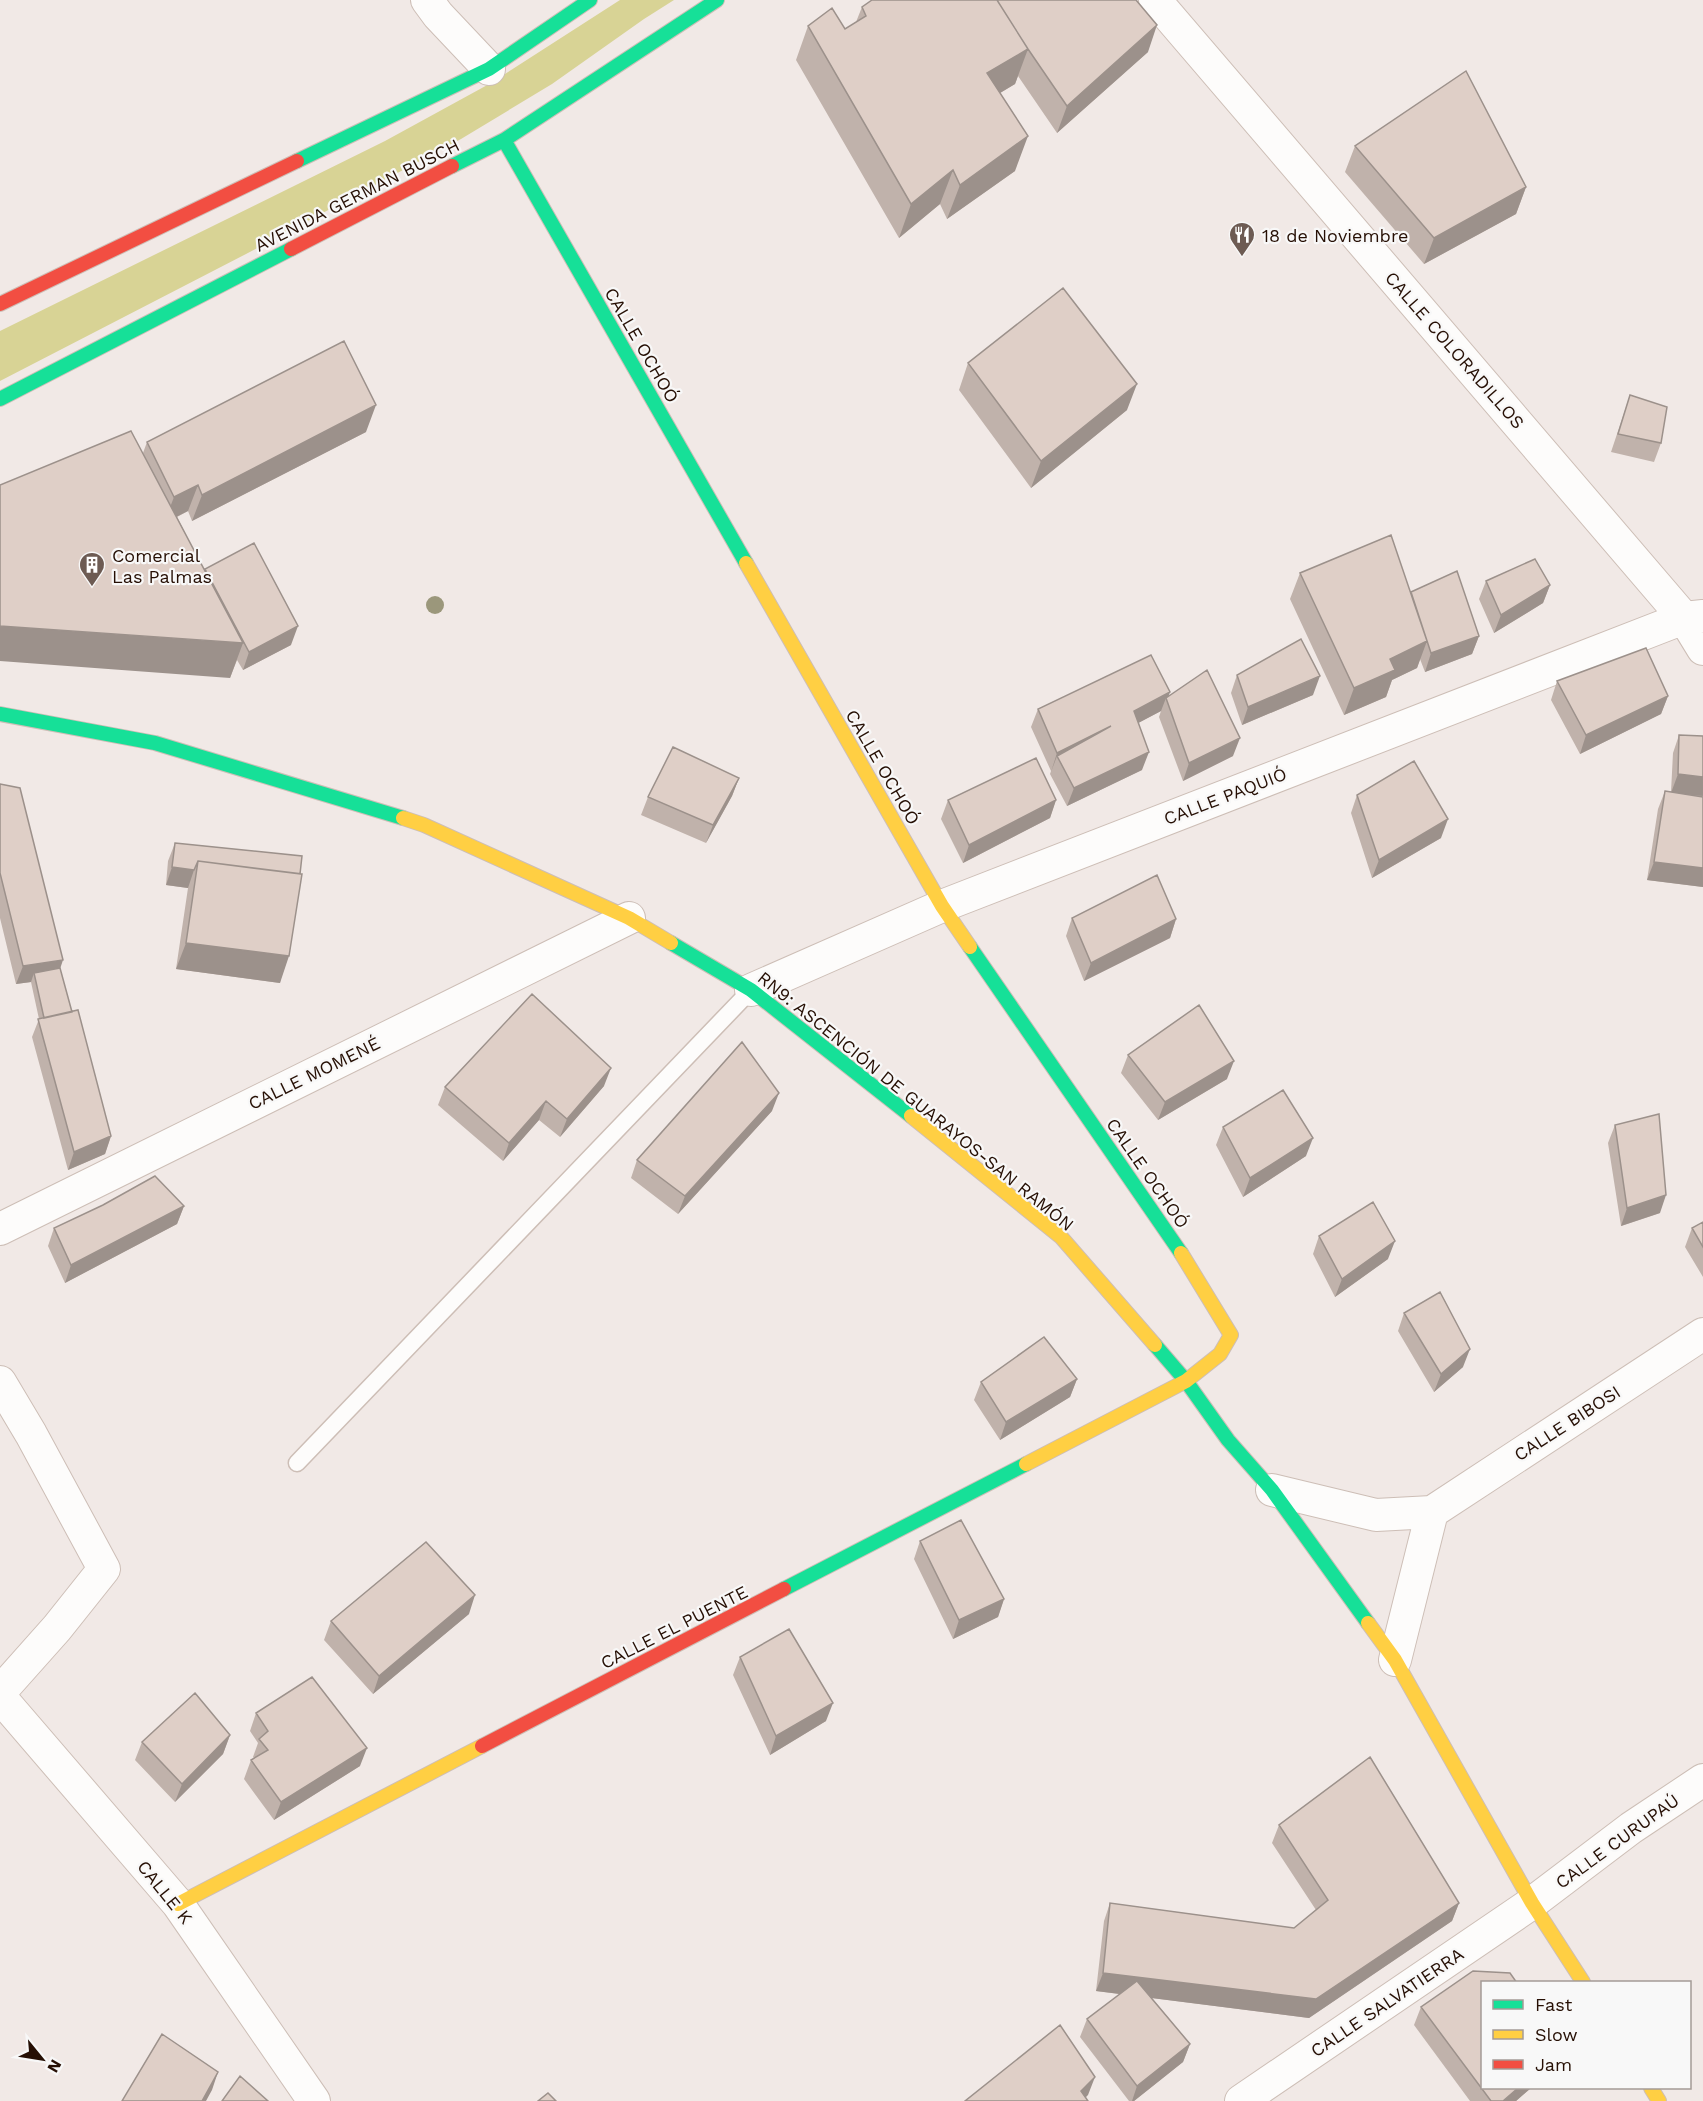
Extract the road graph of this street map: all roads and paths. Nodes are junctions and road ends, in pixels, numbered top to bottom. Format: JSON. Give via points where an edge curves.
{"nodes":[{"id":1,"x":427,"y":0,"type":"edge"},
{"id":2,"x":590,"y":0,"type":"edge"},
{"id":3,"x":717,"y":0,"type":"edge"},
{"id":4,"x":1155,"y":0,"type":"edge"},
{"id":5,"x":489,"y":69,"type":"junction"},
{"id":6,"x":504,"y":140,"type":"junction"},
{"id":7,"x":0,"y":304,"type":"edge"},
{"id":8,"x":0,"y":399,"type":"edge"},
{"id":9,"x":1693,"y":617,"type":"edge"},
{"id":10,"x":1703,"y":649,"type":"edge"},
{"id":11,"x":0,"y":714,"type":"edge"},
{"id":12,"x":942,"y":906,"type":"junction"},
{"id":13,"x":629,"y":918,"type":"junction"},
{"id":14,"x":751,"y":990,"type":"junction"},
{"id":15,"x":0,"y":1229,"type":"edge"},
{"id":16,"x":1703,"y":1334,"type":"edge"},
{"id":17,"x":1186,"y":1381,"type":"junction"},
{"id":18,"x":0,"y":1382,"type":"edge"},
{"id":19,"x":297,"y":1463,"type":"dead end"},
{"id":20,"x":1272,"y":1490,"type":"junction"},
{"id":21,"x":1432,"y":1512,"type":"junction"},
{"id":22,"x":1395,"y":1660,"type":"junction"},
{"id":23,"x":0,"y":1692,"type":"edge"},
{"id":24,"x":0,"y":1697,"type":"edge"},
{"id":25,"x":1703,"y":1780,"type":"edge"},
{"id":26,"x":1532,"y":1903,"type":"junction"},
{"id":27,"x":178,"y":1904,"type":"junction"},
{"id":28,"x":1582,"y":1981,"type":"edge"},
{"id":29,"x":314,"y":2101,"type":"edge"},
{"id":30,"x":1241,"y":2101,"type":"edge"}],
"edges":[{"from":1,"to":5,"type":"street"},
{"from":2,"to":5,"type":"main road"},
{"from":3,"to":6,"type":"main road","name":"AVENIDA GERMAN BUSCH"},
{"from":4,"to":9,"type":"street","name":"CALLE COLORADILLOS"},
{"from":5,"to":7,"type":"main road"},
{"from":6,"to":8,"type":"main road","name":"AVENIDA GERMAN BUSCH"},
{"from":6,"to":12,"type":"main road","name":"CALLE OCHOÓ"},
{"from":9,"to":10,"type":"street","name":"CALLE COLORADILLOS"},
{"from":9,"to":12,"type":"street","name":"CALLE PAQUIÓ"},
{"from":11,"to":13,"type":"main road","name":"RN9: ASCENCIÓN DE GUARAYOS-SAN RAMÓN","via":[[155,743],[424,825]]},
{"from":12,"to":14,"type":"street","name":"CALLE PAQUIÓ"},
{"from":12,"to":17,"type":"main road","name":"CALLE OCHOÓ","via":[[1177,1247],[1231,1335],[1220,1354]]},
{"from":13,"to":14,"type":"main road","name":"RN9: ASCENCIÓN DE GUARAYOS-SAN RAMÓN"},
{"from":13,"to":15,"type":"street","name":"CALLE MOMENÉ"},
{"from":14,"to":17,"type":"main road","name":"RN9: ASCENCIÓN DE GUARAYOS-SAN RAMÓN","via":[[1061,1237]]},
{"from":14,"to":19,"type":"lane"},
{"from":16,"to":21,"type":"street","name":"CALLE BIBOSI"},
{"from":17,"to":20,"type":"main road","name":"RN9: ASCENCIÓN DE GUARAYOS-SAN RAMÓN","via":[[1228,1440]]},
{"from":17,"to":27,"type":"main road","name":"CALLE EL PUENTE"},
{"from":18,"to":23,"type":"street","via":[[104,1569]]},
{"from":20,"to":21,"type":"street","via":[[1376,1515]]},
{"from":20,"to":22,"type":"main road","name":"RN9: ASCENCIÓN DE GUARAYOS-SAN RAMÓN"},
{"from":21,"to":22,"type":"street"},
{"from":22,"to":26,"type":"main road","name":"RN9: ASCENCIÓN DE GUARAYOS-SAN RAMÓN"},
{"from":24,"to":27,"type":"street","name":"CALLE K"},
{"from":25,"to":26,"type":"street","name":"CALLE CURUPAÚ","via":[[1631,1828]]},
{"from":26,"to":28,"type":"main road","name":"RN9: ASCENCIÓN DE GUARAYOS-SAN RAMÓN"},
{"from":26,"to":30,"type":"street","name":"CALLE SALVATIERRA"},
{"from":27,"to":29,"type":"street","name":"CALLE K"}]}
